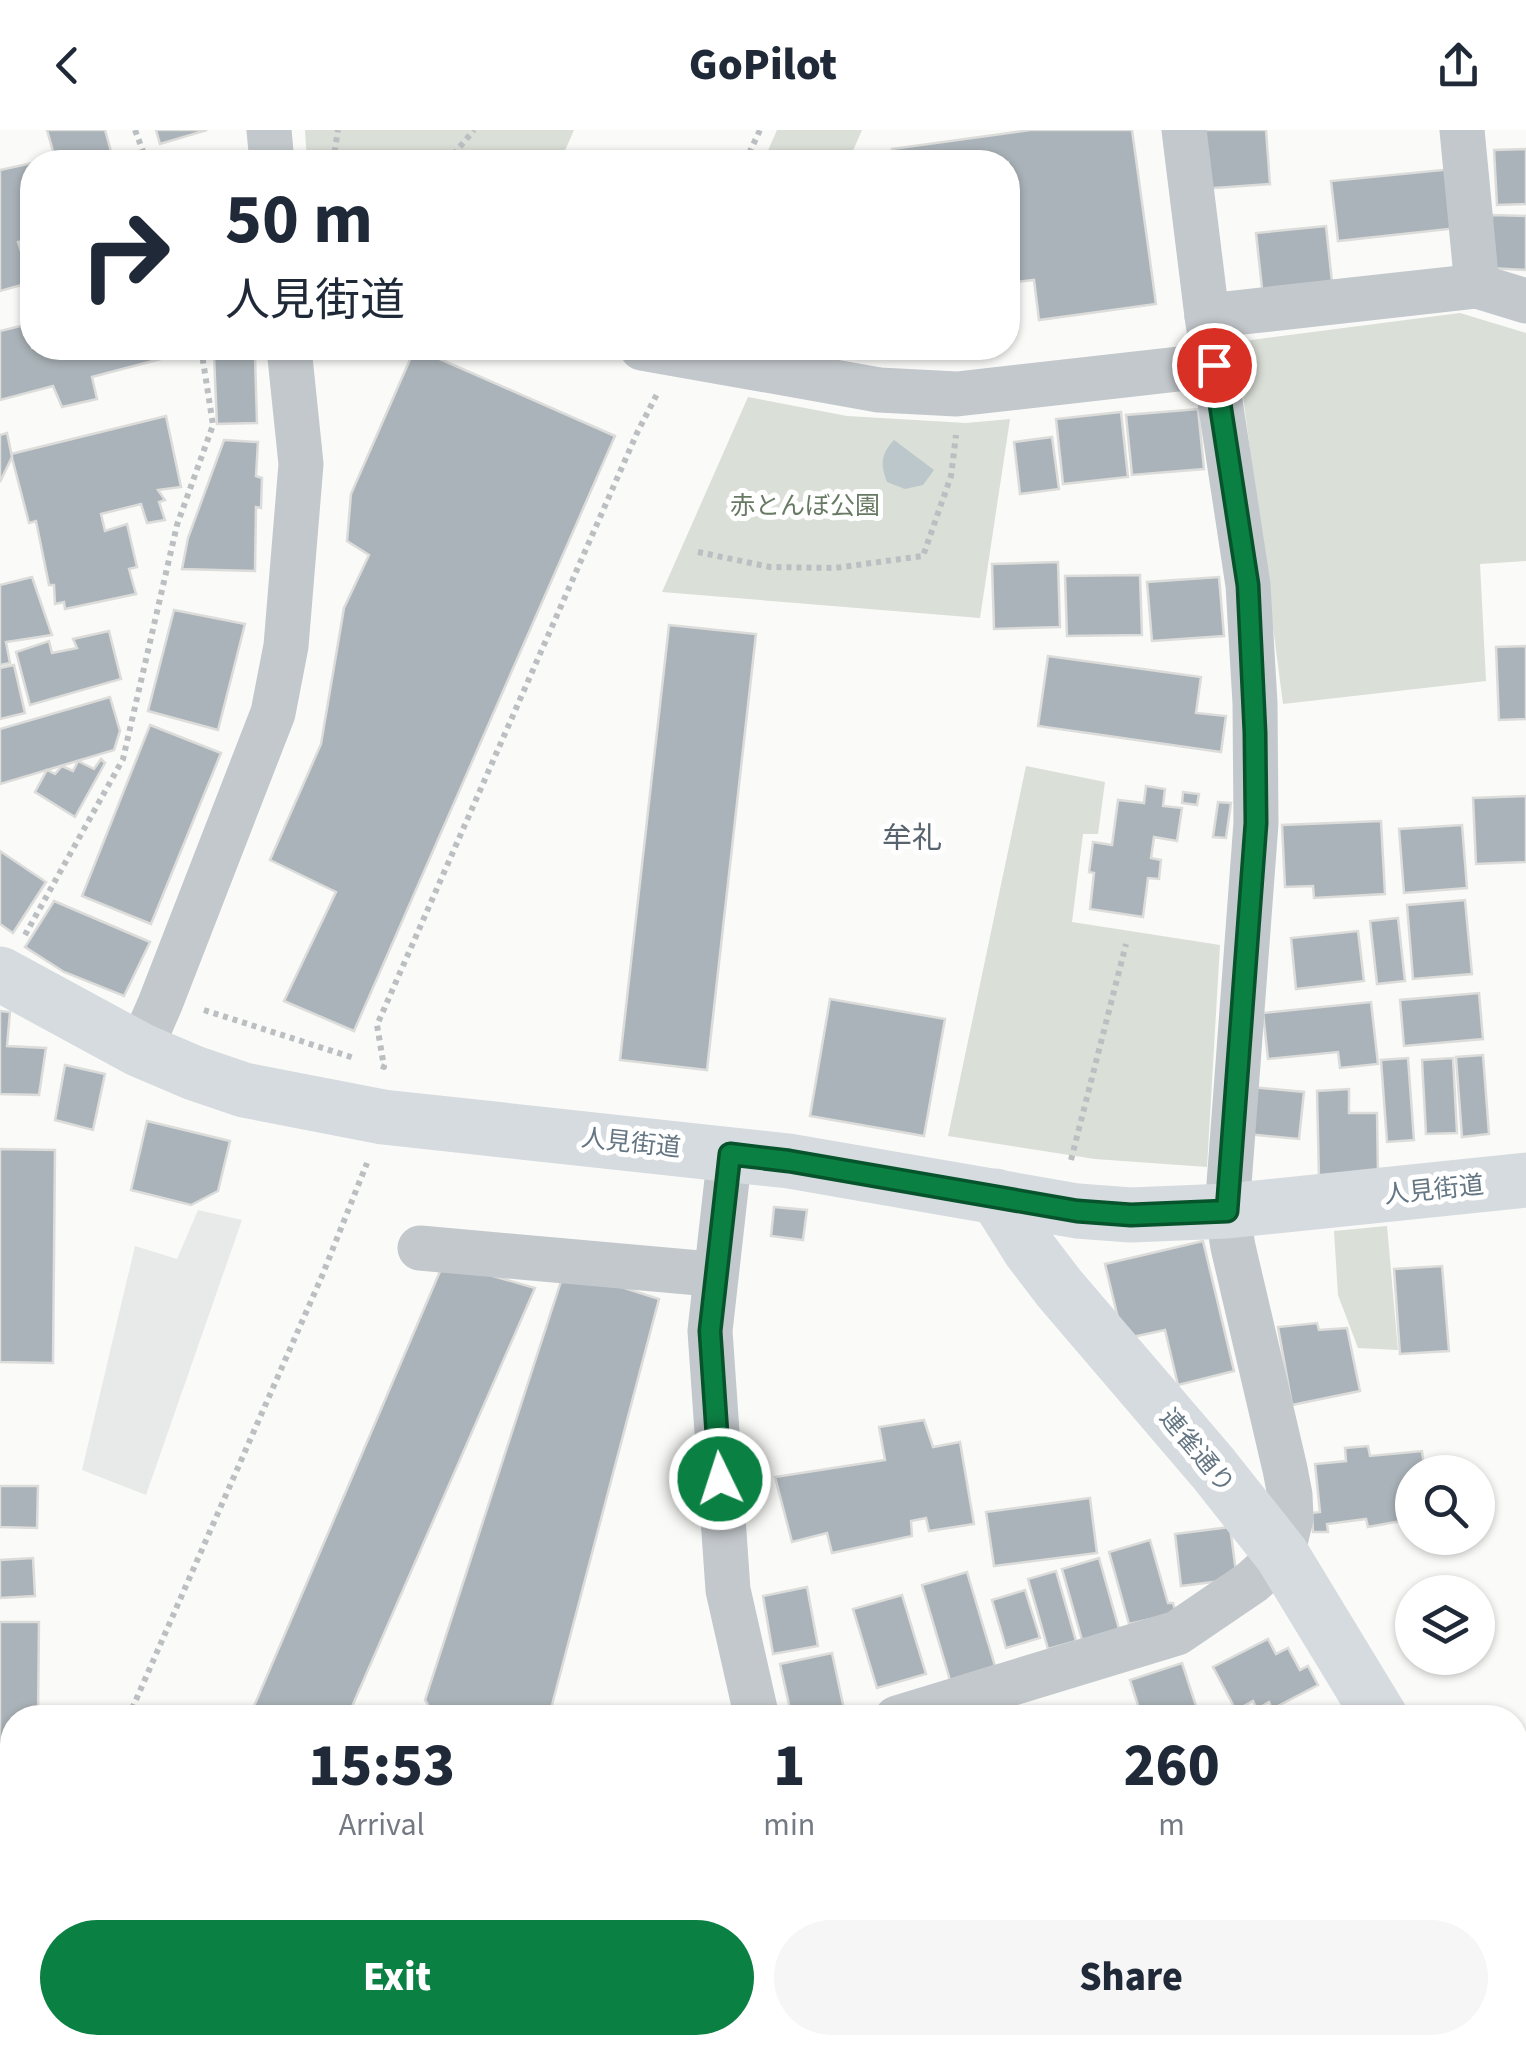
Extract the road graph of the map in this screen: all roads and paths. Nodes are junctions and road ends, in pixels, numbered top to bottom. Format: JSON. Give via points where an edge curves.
{"nodes":[{"id":1,"x":474,"y":130,"type":"edge"},
{"id":2,"x":1184,"y":130,"type":"edge"},
{"id":3,"x":1462,"y":130,"type":"edge"},
{"id":4,"x":457,"y":150,"type":"edge"},
{"id":5,"x":1478,"y":286,"type":"junction"},
{"id":6,"x":1526,"y":301,"type":"edge"},
{"id":7,"x":1207,"y":316,"type":"junction"},
{"id":8,"x":204,"y":360,"type":"edge"},
{"id":9,"x":291,"y":360,"type":"edge"},
{"id":10,"x":652,"y":365,"type":"edge"},
{"id":11,"x":1214,"y":365,"type":"junction"},
{"id":12,"x":956,"y":430,"type":"dead end"},
{"id":13,"x":698,"y":552,"type":"dead end"},
{"id":14,"x":1126,"y":944,"type":"dead end"},
{"id":15,"x":1,"y":974,"type":"edge"},
{"id":16,"x":189,"y":1005,"type":"dead end"},
{"id":17,"x":140,"y":1050,"type":"junction"},
{"id":18,"x":375,"y":1151,"type":"dead end"},
{"id":19,"x":730,"y":1154,"type":"junction"},
{"id":20,"x":1070,"y":1166,"type":"dead end"},
{"id":21,"x":1526,"y":1180,"type":"edge"},
{"id":22,"x":996,"y":1196,"type":"junction"},
{"id":23,"x":1227,"y":1211,"type":"junction"},
{"id":24,"x":420,"y":1248,"type":"dead end"},
{"id":25,"x":699,"y":1273,"type":"dead end"},
{"id":26,"x":1282,"y":1555,"type":"junction"},
{"id":27,"x":134,"y":1705,"type":"edge"},
{"id":28,"x":754,"y":1705,"type":"edge"},
{"id":29,"x":941,"y":1705,"type":"edge"},
{"id":30,"x":1373,"y":1705,"type":"edge"}],
"edges":[{"from":1,"to":4,"type":"path"},
{"from":2,"to":7,"type":"street"},
{"from":3,"to":5,"type":"street"},
{"from":5,"to":6,"type":"street"},
{"from":5,"to":7,"type":"street"},
{"from":7,"to":11,"type":"street"},
{"from":8,"to":15,"type":"path","via":[[213,425],[178,524],[122,758]]},
{"from":9,"to":17,"type":"street","via":[[301,464],[286,646],[273,712]]},
{"from":10,"to":11,"type":"street","via":[[734,382],[957,394]]},
{"from":10,"to":16,"type":"path","via":[[637,433],[376,1025],[384,1067]]},
{"from":11,"to":23,"type":"street","via":[[1248,585],[1256,823]]},
{"from":12,"to":13,"type":"path","via":[[951,476],[923,556],[835,568],[770,566]]},
{"from":14,"to":20,"type":"path"},
{"from":15,"to":17,"type":"main road","name":"人見街道"},
{"from":17,"to":19,"type":"main road","name":"人見街道","via":[[244,1090],[383,1117]]},
{"from":18,"to":27,"type":"path"},
{"from":19,"to":22,"type":"main road","name":"人見街道"},
{"from":19,"to":28,"type":"street","via":[[710,1331],[728,1590]]},
{"from":21,"to":23,"type":"main road","name":"人見街道"},
{"from":22,"to":23,"type":"main road","name":"人見街道","via":[[1131,1215]]},
{"from":22,"to":26,"type":"main road","name":"連雀通り","via":[[1059,1288]]},
{"from":23,"to":26,"type":"street","via":[[1290,1495]]},
{"from":24,"to":25,"type":"street"},
{"from":26,"to":29,"type":"street","via":[[1177,1633]]},
{"from":26,"to":30,"type":"main road","name":"連雀通り"}]}
